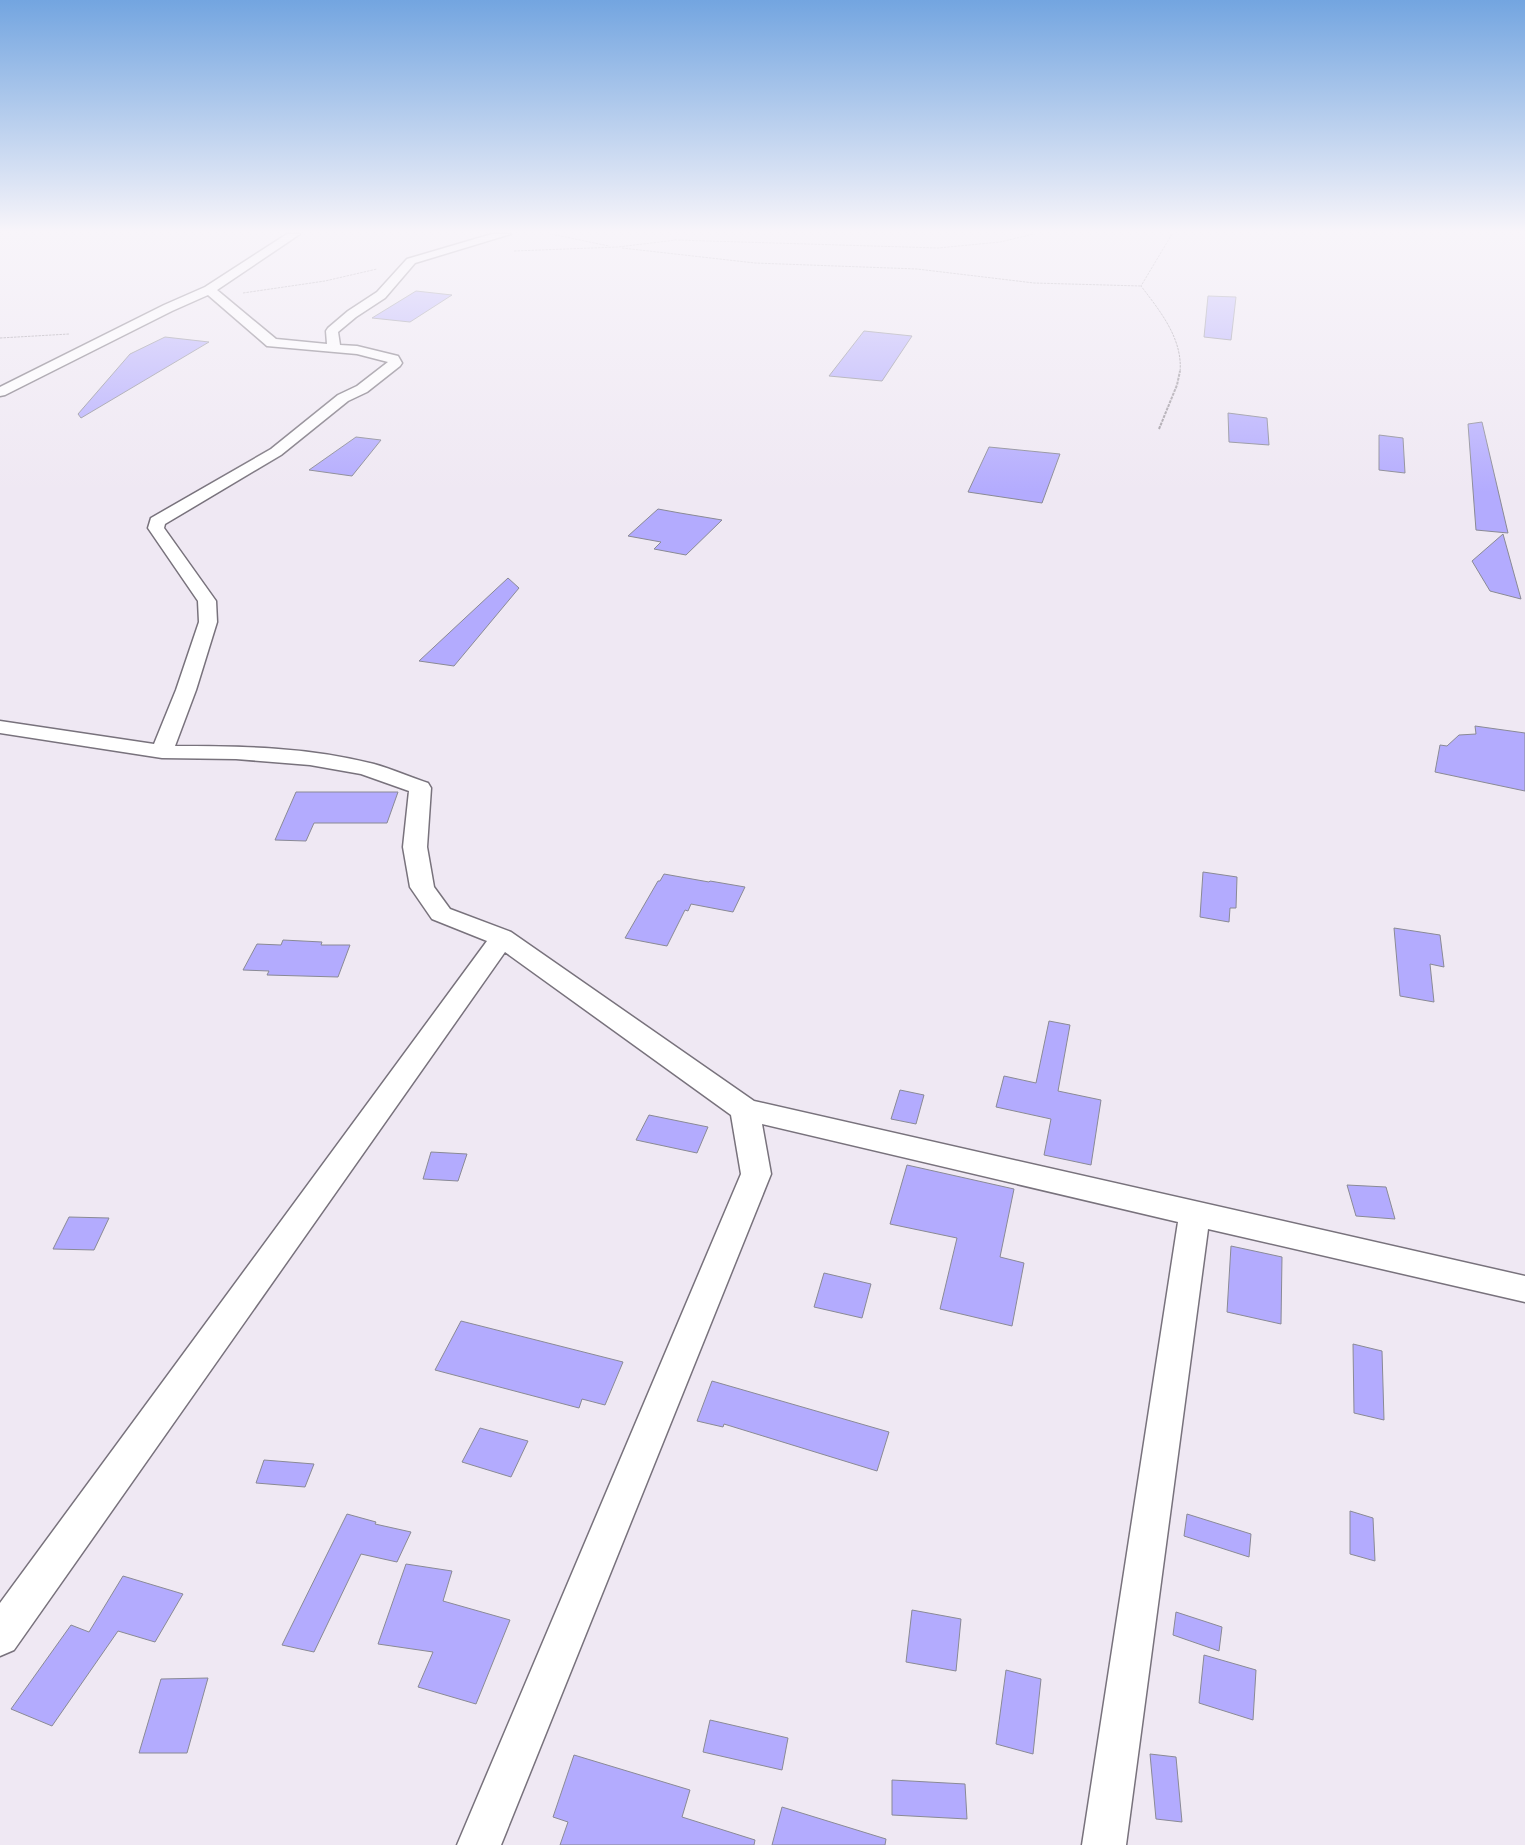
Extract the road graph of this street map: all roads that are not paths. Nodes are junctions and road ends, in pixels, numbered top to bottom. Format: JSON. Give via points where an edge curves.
{"nodes":[{"id":1,"x":148,"y":320,"type":"edge"},
{"id":2,"x":244,"y":320,"type":"edge"},
{"id":3,"x":345,"y":320,"type":"edge"},
{"id":4,"x":334,"y":348,"type":"junction"},
{"id":5,"x":0,"y":392,"type":"edge"},
{"id":6,"x":0,"y":727,"type":"edge"},
{"id":7,"x":162,"y":752,"type":"junction"},
{"id":8,"x":502,"y":938,"type":"junction"},
{"id":9,"x":745,"y":1110,"type":"junction"},
{"id":10,"x":1195,"y":1213,"type":"junction"},
{"id":11,"x":1525,"y":1288,"type":"edge"},
{"id":12,"x":0,"y":1636,"type":"edge"},
{"id":13,"x":479,"y":1845,"type":"edge"},
{"id":14,"x":1104,"y":1845,"type":"edge"}],
"edges":[{"from":1,"to":5,"type":"street"},
{"from":2,"to":4,"type":"street","via":[[272,344]]},
{"from":3,"to":4,"type":"street","via":[[332,332]]},
{"from":4,"to":7,"type":"street","via":[[357,350],[393,359],[395,363],[343,398],[276,452],[156,522],[156,528],[206,601],[208,622]]},
{"from":6,"to":7,"type":"street"},
{"from":7,"to":8,"type":"street","via":[[240,752],[314,760],[358,767],[420,788],[414,847],[422,888],[441,914]]},
{"from":8,"to":9,"type":"street"},
{"from":8,"to":12,"type":"street"},
{"from":9,"to":10,"type":"street"},
{"from":9,"to":13,"type":"street","via":[[756,1174]]},
{"from":10,"to":11,"type":"street"},
{"from":10,"to":14,"type":"street"}]}
